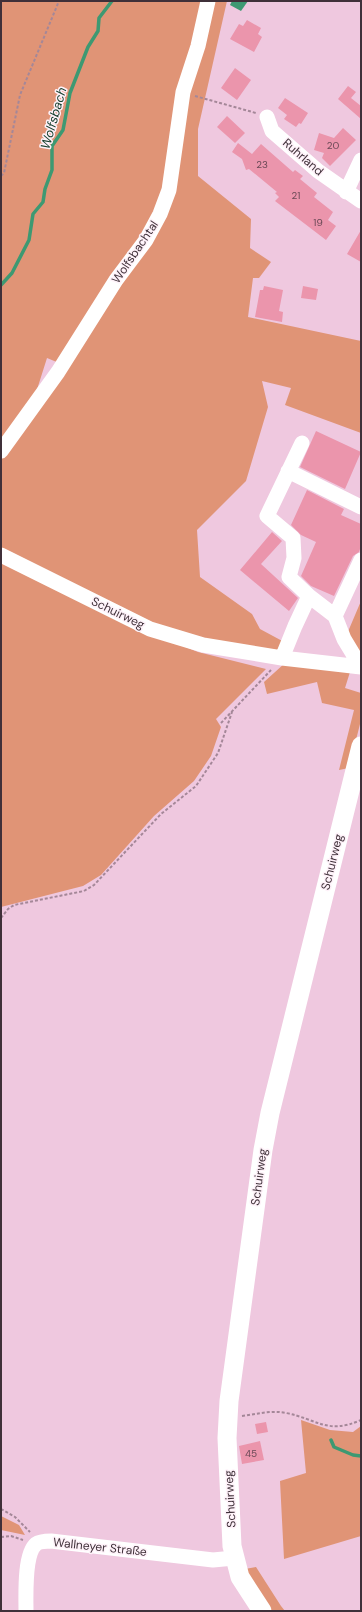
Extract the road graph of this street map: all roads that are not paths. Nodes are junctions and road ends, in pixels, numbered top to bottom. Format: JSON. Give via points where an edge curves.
{"nodes":[{"id":1,"x":208,"y":1,"type":"edge"},
{"id":2,"x":267,"y":117,"type":"road end"},
{"id":3,"x":361,"y":160,"type":"edge"},
{"id":4,"x":346,"y":192,"type":"junction"},
{"id":5,"x":361,"y":202,"type":"edge"},
{"id":6,"x":302,"y":443,"type":"dead end"},
{"id":7,"x":1,"y":451,"type":"edge"},
{"id":8,"x":288,"y":471,"type":"junction"},
{"id":9,"x":361,"y":507,"type":"edge"},
{"id":10,"x":1,"y":555,"type":"edge"},
{"id":11,"x":361,"y":560,"type":"edge"},
{"id":12,"x":309,"y":596,"type":"junction"},
{"id":13,"x":335,"y":616,"type":"junction"},
{"id":14,"x":282,"y":658,"type":"junction"},
{"id":15,"x":361,"y":667,"type":"edge"},
{"id":16,"x":361,"y":746,"type":"edge"},
{"id":17,"x":234,"y":1558,"type":"junction"},
{"id":18,"x":26,"y":1611,"type":"edge"},
{"id":19,"x":262,"y":1611,"type":"edge"}],
"edges":[{"from":1,"to":7,"type":"street","name":"Wolfsbachtal","via":[[198,46],[183,92],[169,190],[160,214],[146,240],[116,280],[58,372]]},
{"from":2,"to":4,"type":"street","name":"Ruhrland","via":[[272,131],[318,172]]},
{"from":3,"to":4,"type":"street"},
{"from":4,"to":5,"type":"street","name":"Ruhrland"},
{"from":6,"to":8,"type":"street"},
{"from":8,"to":9,"type":"street"},
{"from":8,"to":12,"type":"street","via":[[267,516],[293,538],[294,558],[289,577]]},
{"from":10,"to":14,"type":"street","name":"Schuirweg","via":[[150,629],[203,646]]},
{"from":11,"to":13,"type":"street"},
{"from":12,"to":13,"type":"street"},
{"from":12,"to":14,"type":"street"},
{"from":13,"to":15,"type":"street","via":[[344,639]]},
{"from":14,"to":15,"type":"street","name":"Schuirweg"},
{"from":16,"to":17,"type":"main road","name":"Schuirweg","via":[[262,1150],[227,1419]]},
{"from":17,"to":18,"type":"street","name":"Wallneyer Straße","via":[[213,1560],[51,1541],[39,1542],[30,1552]]},
{"from":17,"to":19,"type":"main road","name":"Schuirweg","via":[[240,1577]]}]}
